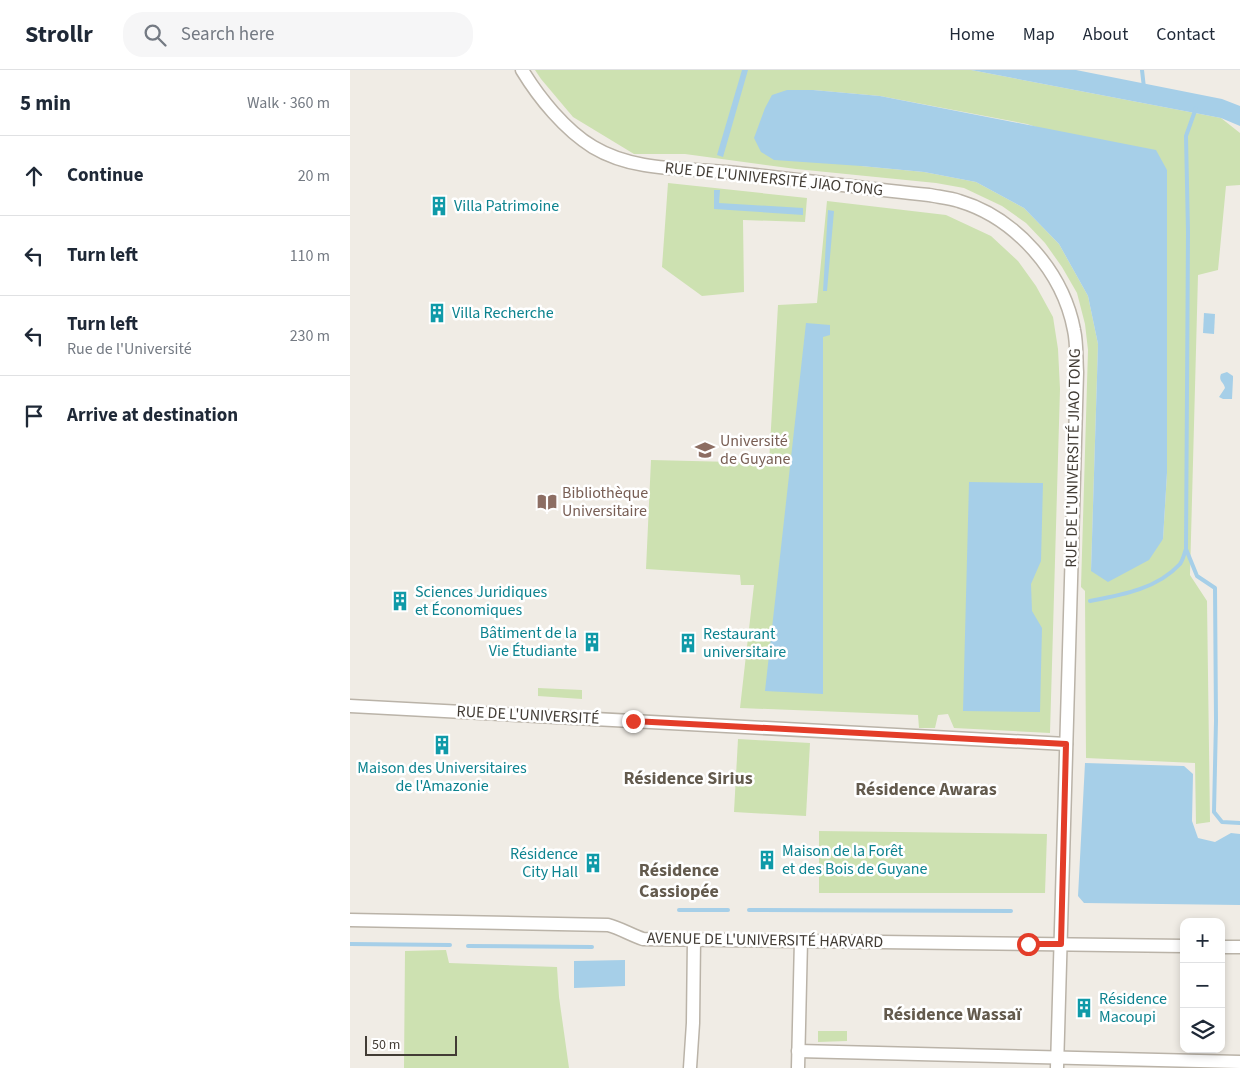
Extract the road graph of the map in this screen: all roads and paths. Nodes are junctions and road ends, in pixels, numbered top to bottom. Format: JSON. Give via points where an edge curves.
{"nodes":[{"id":1,"x":522,"y":70,"type":"edge"},
{"id":2,"x":350,"y":706,"type":"edge"},
{"id":3,"x":1066,"y":744,"type":"junction"},
{"id":4,"x":350,"y":920,"type":"edge"},
{"id":5,"x":694,"y":939,"type":"junction"},
{"id":6,"x":801,"y":940,"type":"junction"},
{"id":7,"x":1061,"y":944,"type":"junction"},
{"id":8,"x":1180,"y":946,"type":"edge"},
{"id":9,"x":1225,"y":947,"type":"edge"},
{"id":10,"x":1240,"y":947,"type":"edge"},
{"id":11,"x":798,"y":1051,"type":"junction"},
{"id":12,"x":1240,"y":1062,"type":"edge"},
{"id":13,"x":1058,"y":1063,"type":"edge"},
{"id":14,"x":690,"y":1068,"type":"edge"},
{"id":15,"x":798,"y":1068,"type":"edge"}],
"edges":[{"from":1,"to":3,"type":"street","name":"RUE DE L'UNIVERSITÉ JIAO TONG","via":[[535,92],[560,120],[593,147],[622,160],[646,166],[726,172],[960,201],[994,216],[1025,240],[1050,270],[1064,296],[1074,330],[1077,372]]},
{"from":2,"to":3,"type":"street","name":"RUE DE L'UNIVERSITÉ"},
{"from":3,"to":7,"type":"street","name":"RUE DE L'UNIVERSITÉ JIAO TONG"},
{"from":4,"to":5,"type":"street","name":"AVENUE DE L'UNIVERSITÉ HARVARD","via":[[608,924],[643,939]]},
{"from":5,"to":6,"type":"street","name":"AVENUE DE L'UNIVERSITÉ HARVARD"},
{"from":5,"to":14,"type":"street"},
{"from":6,"to":7,"type":"street","name":"AVENUE DE L'UNIVERSITÉ HARVARD"},
{"from":6,"to":11,"type":"street"},
{"from":7,"to":8,"type":"street","name":"AVENUE DE L'UNIVERSITÉ HARVARD"},
{"from":7,"to":13,"type":"street","name":"RUE DE L'UNIVERSITÉ JIAO TONG"},
{"from":9,"to":10,"type":"street"},
{"from":11,"to":13,"type":"street"},
{"from":11,"to":15,"type":"street"},
{"from":12,"to":13,"type":"street"}]}
